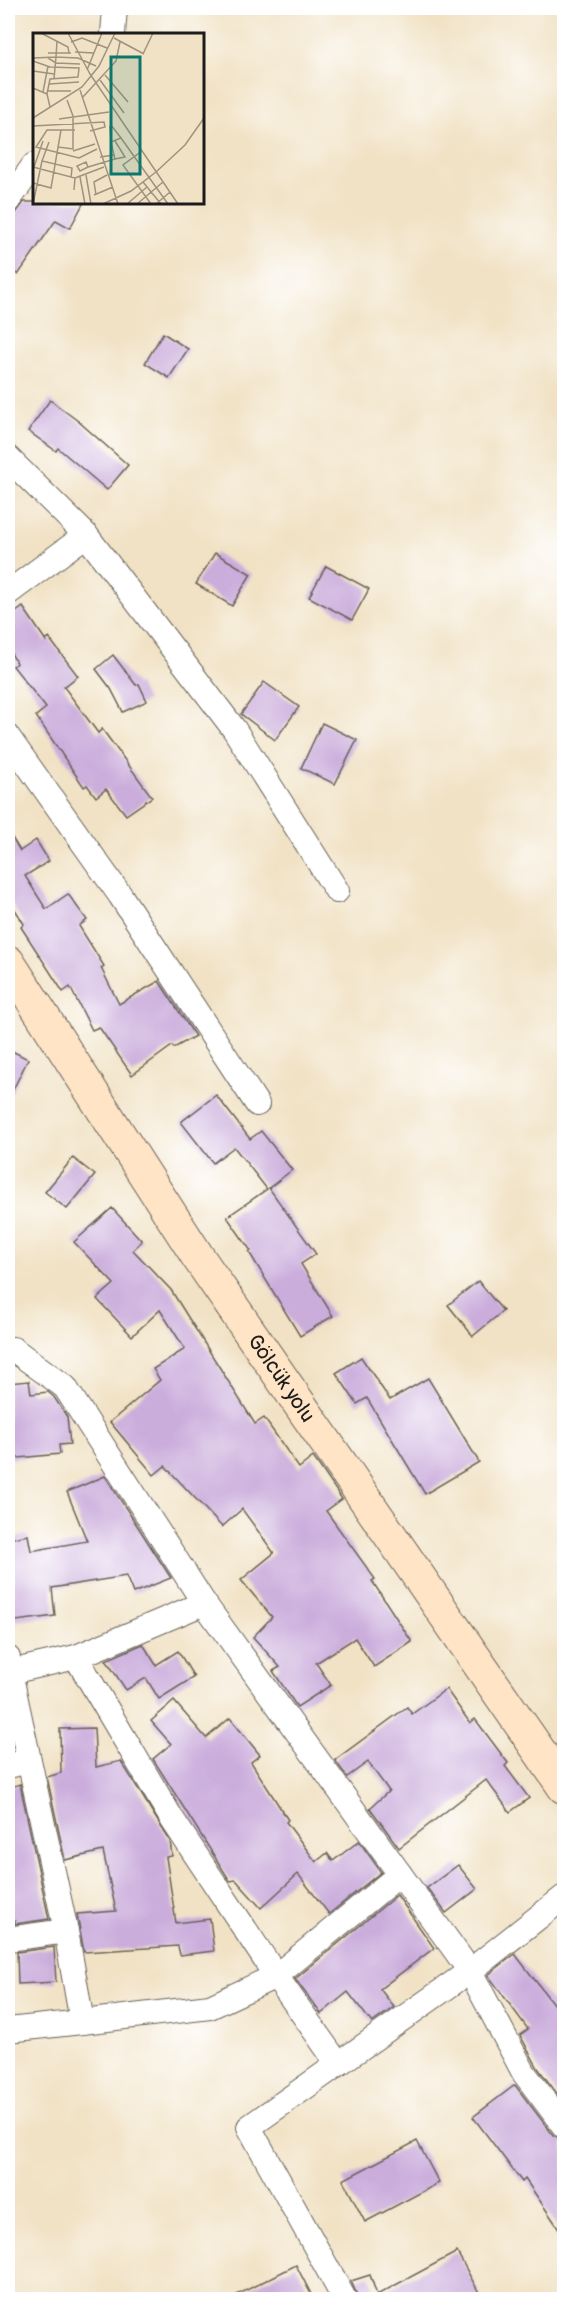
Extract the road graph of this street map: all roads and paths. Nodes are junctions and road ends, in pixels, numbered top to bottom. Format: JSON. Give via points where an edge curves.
{"nodes":[{"id":1,"x":115,"y":8,"type":"edge"},
{"id":2,"x":113,"y":33,"type":"edge"},
{"id":3,"x":33,"y":166,"type":"edge"},
{"id":4,"x":8,"y":201,"type":"edge"},
{"id":5,"x":11,"y":469,"type":"edge"},
{"id":6,"x":86,"y":535,"type":"junction"},
{"id":7,"x":8,"y":593,"type":"edge"},
{"id":8,"x":8,"y":737,"type":"edge"},
{"id":9,"x":337,"y":891,"type":"dead end"},
{"id":10,"x":8,"y":967,"type":"edge"},
{"id":11,"x":257,"y":1104,"type":"dead end"},
{"id":12,"x":9,"y":1347,"type":"edge"},
{"id":13,"x":204,"y":1603,"type":"junction"},
{"id":14,"x":76,"y":1657,"type":"junction"},
{"id":15,"x":9,"y":1665,"type":"edge"},
{"id":16,"x":18,"y":1763,"type":"edge"},
{"id":17,"x":564,"y":1786,"type":"edge"},
{"id":18,"x":400,"y":1874,"type":"junction"},
{"id":19,"x":564,"y":1897,"type":"edge"},
{"id":20,"x":66,"y":1931,"type":"junction"},
{"id":21,"x":8,"y":1939,"type":"edge"},
{"id":22,"x":470,"y":1971,"type":"junction"},
{"id":23,"x":276,"y":1977,"type":"junction"},
{"id":24,"x":82,"y":2022,"type":"junction"},
{"id":25,"x":8,"y":2031,"type":"edge"},
{"id":26,"x":338,"y":2064,"type":"junction"},
{"id":27,"x":564,"y":2126,"type":"edge"},
{"id":28,"x":345,"y":2300,"type":"edge"}],
"edges":[{"from":1,"to":2,"type":"street"},
{"from":3,"to":4,"type":"street"},
{"from":5,"to":6,"type":"street"},
{"from":6,"to":7,"type":"street"},
{"from":6,"to":9,"type":"street","via":[[234,729]]},
{"from":8,"to":11,"type":"street","via":[[120,895]]},
{"from":10,"to":17,"type":"main road","name":"Gölcük yolu","via":[[198,1257]]},
{"from":12,"to":13,"type":"street","via":[[65,1387]]},
{"from":13,"to":14,"type":"street"},
{"from":13,"to":18,"type":"street"},
{"from":14,"to":15,"type":"street"},
{"from":14,"to":23,"type":"street","via":[[172,1819]]},
{"from":15,"to":16,"type":"street"},
{"from":16,"to":20,"type":"street"},
{"from":18,"to":22,"type":"street"},
{"from":18,"to":23,"type":"street"},
{"from":19,"to":22,"type":"street"},
{"from":20,"to":21,"type":"street"},
{"from":20,"to":24,"type":"street"},
{"from":22,"to":26,"type":"street"},
{"from":22,"to":27,"type":"street","via":[[524,2073]]},
{"from":23,"to":24,"type":"street","via":[[210,2007]]},
{"from":23,"to":26,"type":"street"},
{"from":24,"to":25,"type":"street"},
{"from":26,"to":28,"type":"street","via":[[249,2127]]}]}
